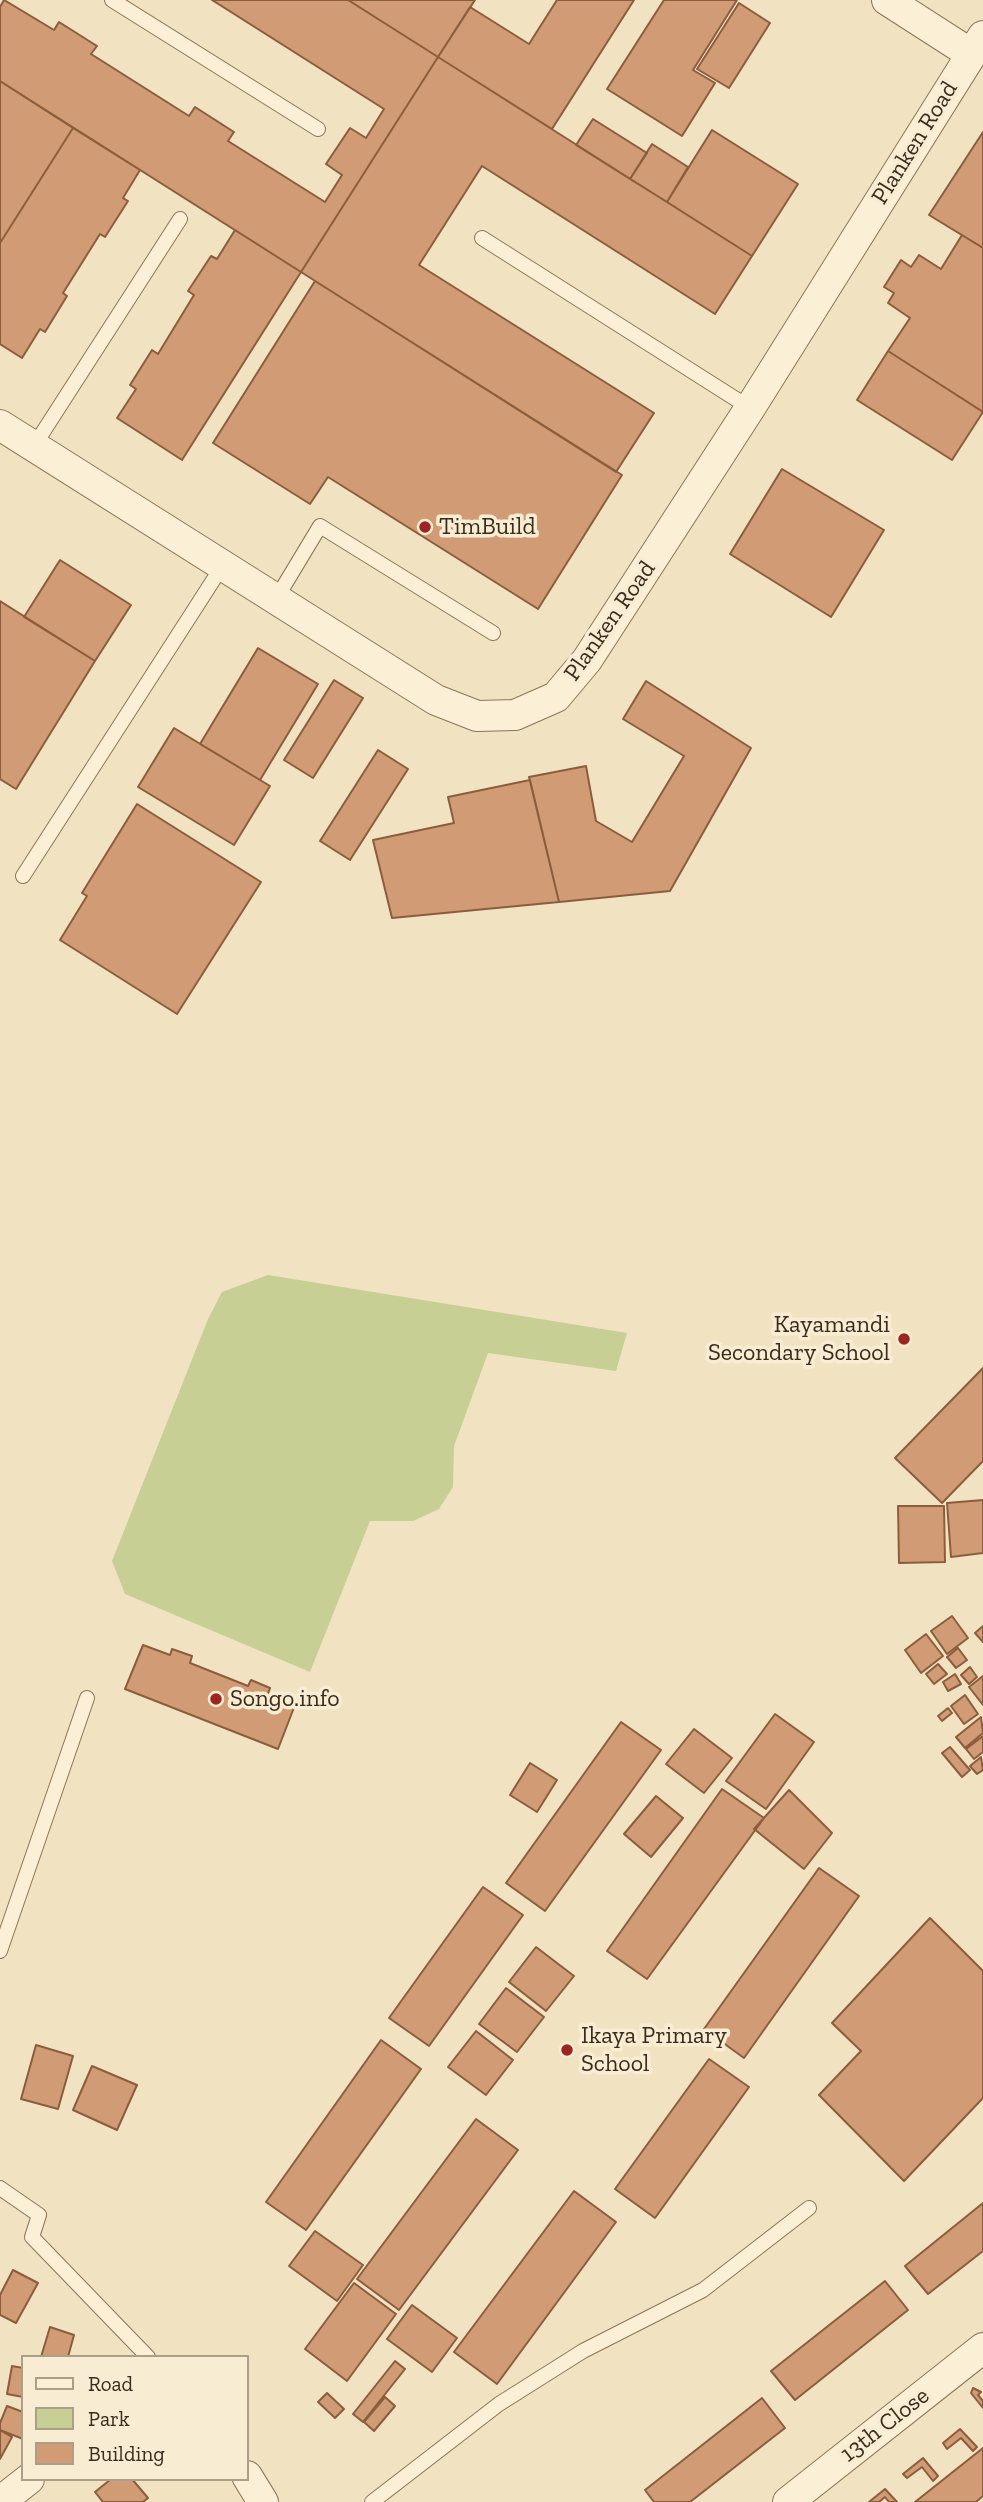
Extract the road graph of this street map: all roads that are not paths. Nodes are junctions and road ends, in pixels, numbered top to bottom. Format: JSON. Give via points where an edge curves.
{"nodes":[{"id":1,"x":112,"y":0,"type":"edge"},
{"id":2,"x":887,"y":0,"type":"edge"},
{"id":3,"x":977,"y":45,"type":"edge"},
{"id":4,"x":318,"y":129,"type":"dead end"},
{"id":5,"x":180,"y":219,"type":"dead end"},
{"id":6,"x":482,"y":238,"type":"dead end"},
{"id":7,"x":750,"y":408,"type":"junction"},
{"id":8,"x":0,"y":425,"type":"edge"},
{"id":9,"x":34,"y":446,"type":"junction"},
{"id":10,"x":223,"y":565,"type":"junction"},
{"id":11,"x":276,"y":599,"type":"junction"},
{"id":12,"x":493,"y":633,"type":"dead end"},
{"id":13,"x":23,"y":876,"type":"dead end"},
{"id":14,"x":87,"y":1698,"type":"dead end"},
{"id":15,"x":0,"y":1951,"type":"edge"},
{"id":16,"x":0,"y":2188,"type":"edge"},
{"id":17,"x":809,"y":2208,"type":"dead end"},
{"id":18,"x":983,"y":2348,"type":"edge"},
{"id":19,"x":146,"y":2355,"type":"edge"},
{"id":20,"x":248,"y":2478,"type":"edge"},
{"id":21,"x":26,"y":2481,"type":"edge"},
{"id":22,"x":0,"y":2502,"type":"edge"},
{"id":23,"x":263,"y":2502,"type":"edge"},
{"id":24,"x":372,"y":2502,"type":"edge"},
{"id":25,"x":788,"y":2502,"type":"edge"}],
"edges":[{"from":1,"to":4,"type":"lane"},
{"from":2,"to":3,"type":"street"},
{"from":3,"to":7,"type":"street","name":"Planken Road"},
{"from":5,"to":9,"type":"lane"},
{"from":6,"to":7,"type":"lane"},
{"from":7,"to":11,"type":"street","name":"Planken Road","via":[[587,660],[556,697],[515,715],[477,716],[436,700]]},
{"from":8,"to":9,"type":"street","name":"Planken Road"},
{"from":9,"to":10,"type":"street","name":"Planken Road"},
{"from":10,"to":11,"type":"street","name":"Planken Road"},
{"from":10,"to":13,"type":"lane"},
{"from":11,"to":12,"type":"lane","via":[[320,526]]},
{"from":14,"to":15,"type":"lane"},
{"from":16,"to":19,"type":"lane","via":[[39,2215],[32,2237]]},
{"from":17,"to":24,"type":"lane","via":[[703,2290],[583,2351],[499,2404]]},
{"from":18,"to":25,"type":"street","name":"13th Close"},
{"from":20,"to":23,"type":"street"},
{"from":21,"to":22,"type":"street"}]}
